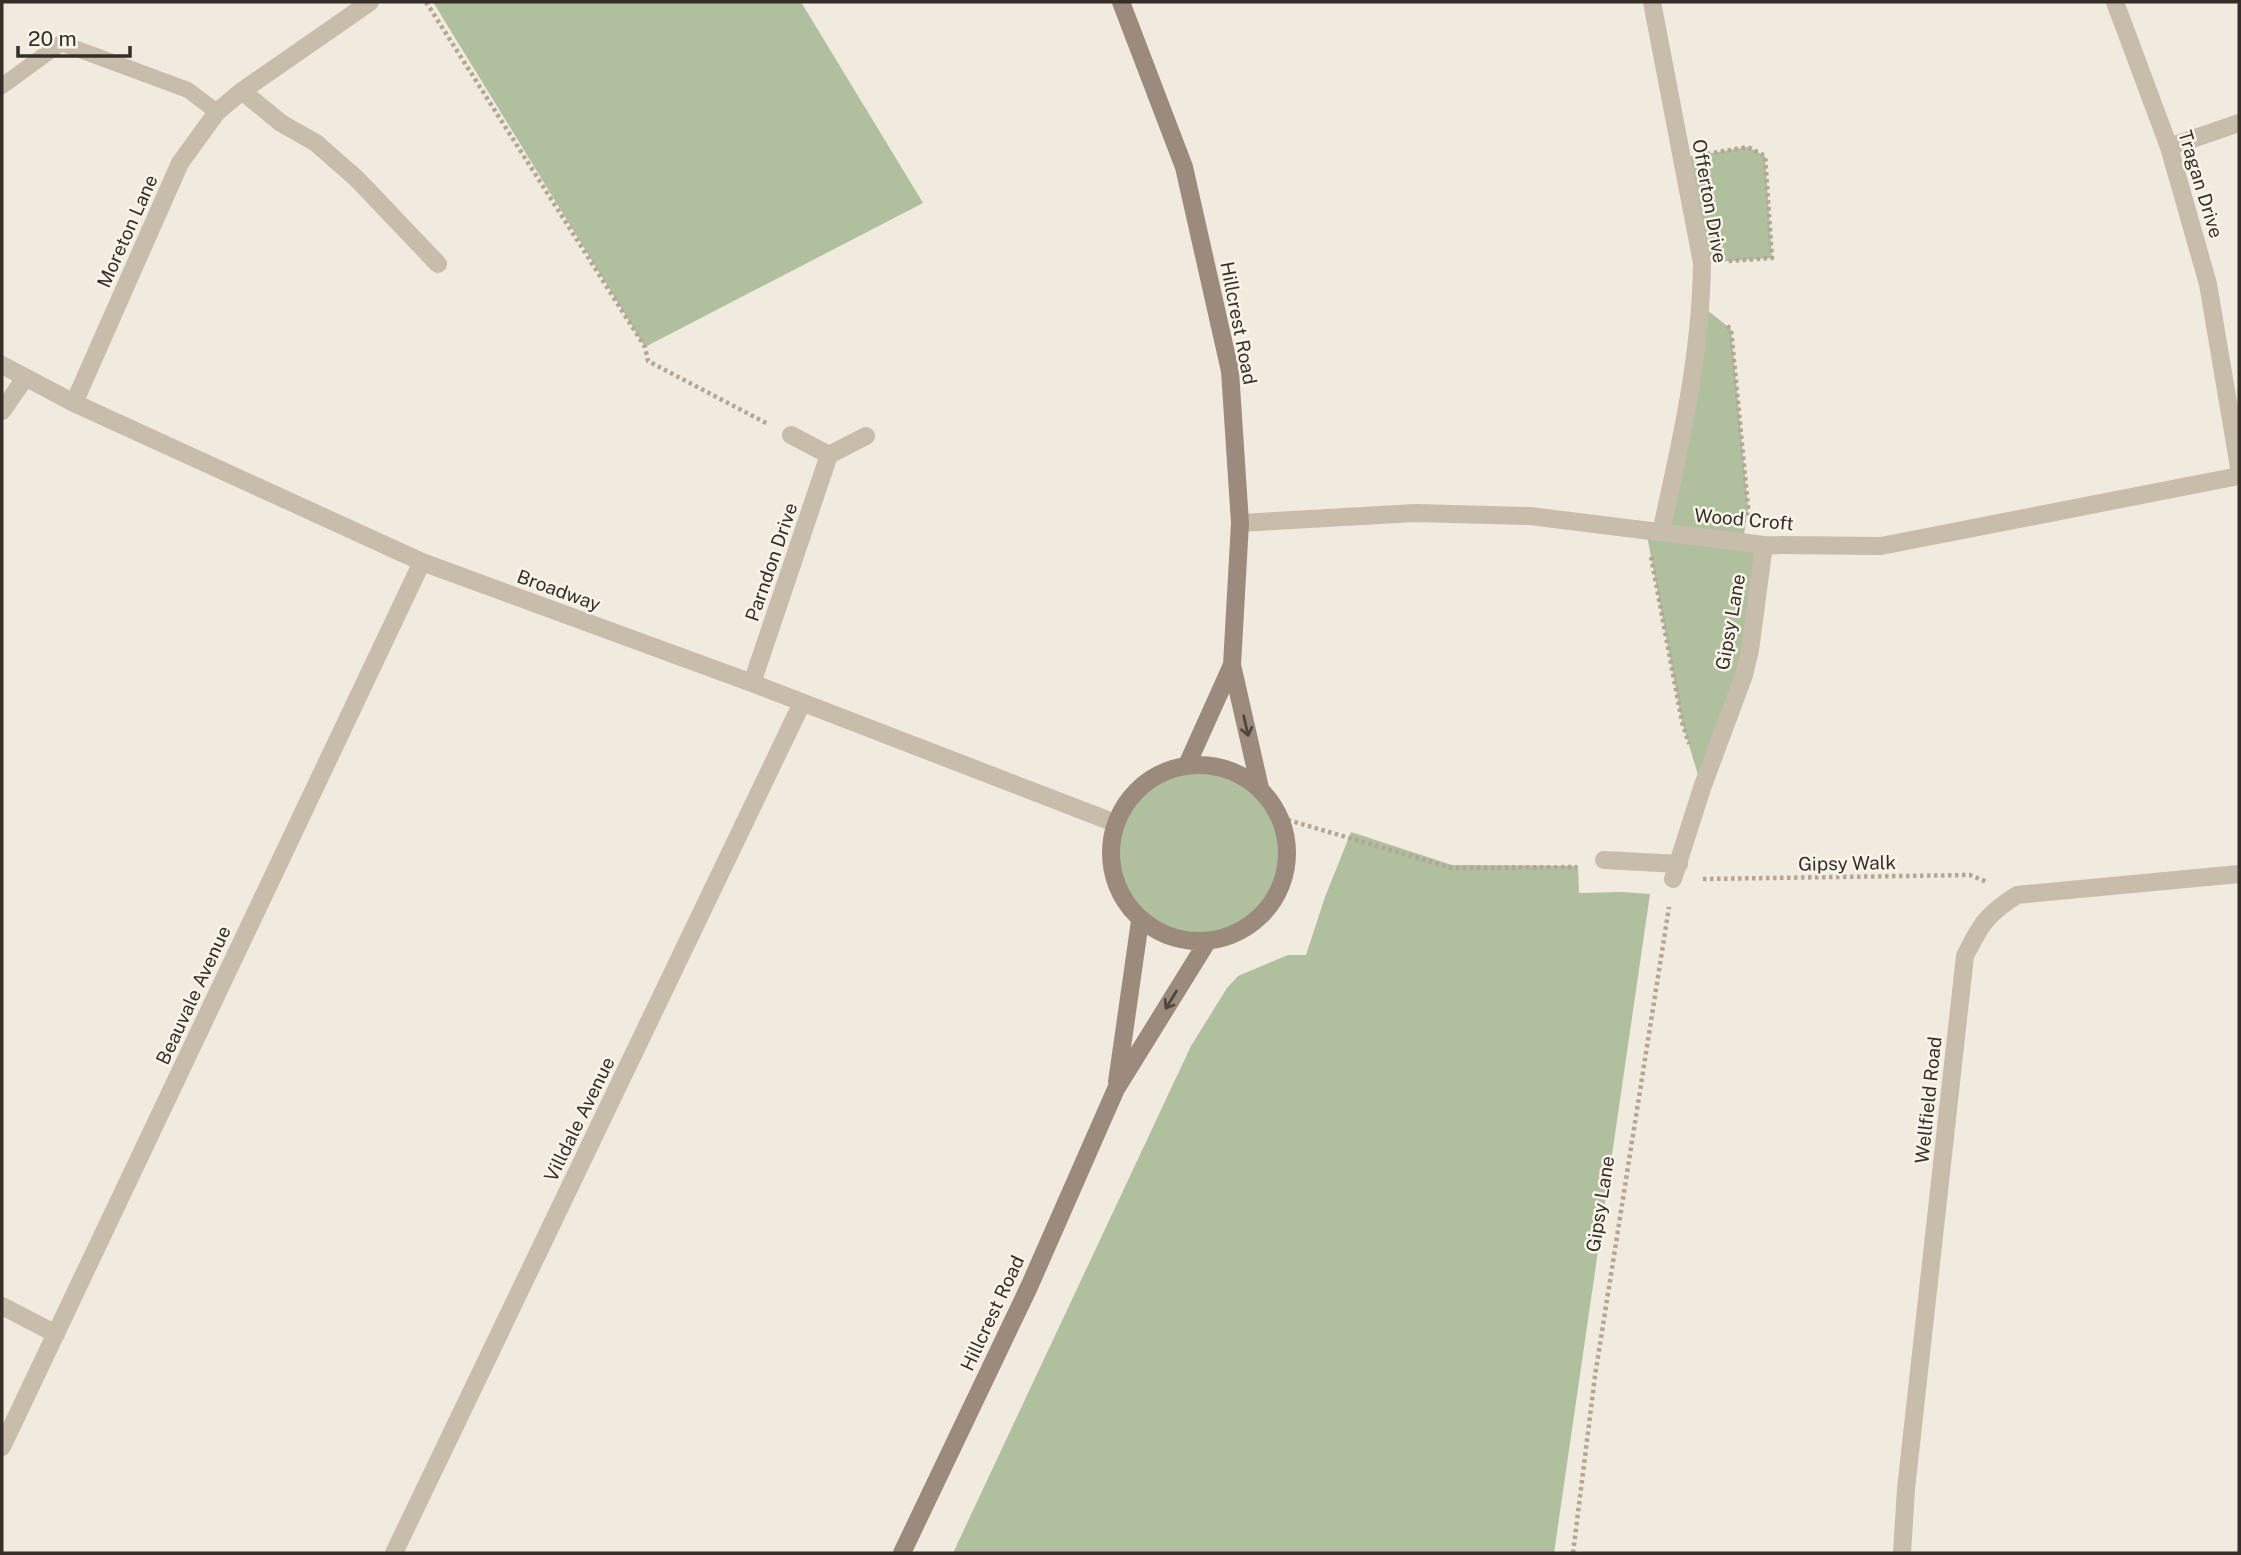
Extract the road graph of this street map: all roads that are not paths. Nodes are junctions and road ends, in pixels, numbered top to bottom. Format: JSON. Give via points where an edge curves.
{"nodes":[{"id":1,"x":370,"y":2,"type":"edge"},
{"id":2,"x":1121,"y":2,"type":"edge"},
{"id":3,"x":1652,"y":2,"type":"edge"},
{"id":4,"x":2115,"y":2,"type":"edge"},
{"id":5,"x":2,"y":86,"type":"edge"},
{"id":6,"x":242,"y":91,"type":"junction"},
{"id":7,"x":217,"y":112,"type":"junction"},
{"id":8,"x":2239,"y":123,"type":"edge"},
{"id":9,"x":2168,"y":147,"type":"junction"},
{"id":10,"x":438,"y":264,"type":"dead end"},
{"id":11,"x":2,"y":365,"type":"edge"},
{"id":12,"x":25,"y":378,"type":"junction"},
{"id":13,"x":74,"y":403,"type":"junction"},
{"id":14,"x":2,"y":411,"type":"edge"},
{"id":15,"x":791,"y":435,"type":"road end"},
{"id":16,"x":866,"y":436,"type":"dead end"},
{"id":17,"x":829,"y":455,"type":"junction"},
{"id":18,"x":2239,"y":467,"type":"edge"},
{"id":19,"x":2239,"y":476,"type":"edge"},
{"id":20,"x":1240,"y":523,"type":"junction"},
{"id":21,"x":1654,"y":531,"type":"junction"},
{"id":22,"x":1764,"y":545,"type":"junction"},
{"id":23,"x":422,"y":562,"type":"junction"},
{"id":24,"x":1232,"y":665,"type":"junction"},
{"id":25,"x":751,"y":683,"type":"junction"},
{"id":26,"x":802,"y":703,"type":"junction"},
{"id":27,"x":1187,"y":765,"type":"junction"},
{"id":28,"x":1259,"y":788,"type":"junction"},
{"id":29,"x":1115,"y":822,"type":"junction"},
{"id":30,"x":1604,"y":860,"type":"road end"},
{"id":31,"x":2239,"y":874,"type":"edge"},
{"id":32,"x":1140,"y":921,"type":"junction"},
{"id":33,"x":1207,"y":942,"type":"junction"},
{"id":34,"x":1116,"y":1089,"type":"junction"},
{"id":35,"x":2,"y":1306,"type":"edge"},
{"id":36,"x":56,"y":1334,"type":"junction"},
{"id":37,"x":2,"y":1447,"type":"edge"},
{"id":38,"x":394,"y":1553,"type":"edge"},
{"id":39,"x":902,"y":1553,"type":"edge"},
{"id":40,"x":1902,"y":1553,"type":"edge"}],
"edges":[{"from":1,"to":6,"type":"street","name":"Moreton Lane"},
{"from":2,"to":20,"type":"main road","name":"Hillcrest Road","via":[[1184,167],[1206,261],[1230,372]]},
{"from":3,"to":21,"type":"street","name":"Offerton Drive","via":[[1702,263],[1702,306],[1687,415]]},
{"from":4,"to":9,"type":"street","name":"Tragan Drive"},
{"from":5,"to":7,"type":"lane","via":[[61,43],[188,90]]},
{"from":6,"to":7,"type":"street","name":"Moreton Lane"},
{"from":6,"to":10,"type":"street","via":[[281,123],[316,143]]},
{"from":7,"to":13,"type":"street","name":"Moreton Lane","via":[[180,163]]},
{"from":8,"to":9,"type":"street"},
{"from":9,"to":18,"type":"street","name":"Tragan Drive","via":[[2208,284]]},
{"from":11,"to":12,"type":"street","name":"Broadway"},
{"from":12,"to":13,"type":"street","name":"Broadway"},
{"from":12,"to":14,"type":"street"},
{"from":13,"to":23,"type":"street","name":"Broadway"},
{"from":15,"to":17,"type":"street"},
{"from":16,"to":17,"type":"street"},
{"from":17,"to":25,"type":"street","name":"Parndon Drive"},
{"from":19,"to":22,"type":"street","name":"Wood Croft","via":[[1881,546]]},
{"from":20,"to":21,"type":"street","name":"Wood Croft","via":[[1415,513],[1530,516]]},
{"from":20,"to":24,"type":"main road","name":"Hillcrest Road"},
{"from":21,"to":22,"type":"street","name":"Wood Croft"},
{"from":22,"to":30,"type":"street","name":"Gipsy Lane","via":[[1744,675],[1676,871]]},
{"from":23,"to":25,"type":"street","name":"Broadway"},
{"from":23,"to":36,"type":"street","name":"Beauvale Avenue"},
{"from":24,"to":27,"type":"main road","name":"Hillcrest Road"},
{"from":24,"to":28,"type":"main road","name":"Hillcrest Road","one_way":true},
{"from":25,"to":26,"type":"street","name":"Broadway"},
{"from":26,"to":29,"type":"street","name":"Broadway"},
{"from":26,"to":38,"type":"street","name":"Villdale Avenue"},
{"from":27,"to":28,"type":"main road","name":"Hillcrest Road","via":[[1226,769]]},
{"from":27,"to":29,"type":"main road","name":"Hillcrest Road","via":[[1143,783]]},
{"from":28,"to":33,"type":"main road","name":"Hillcrest Road","via":[[1280,818],[1287,845],[1285,872],[1275,898],[1258,920],[1235,934]]},
{"from":29,"to":32,"type":"main road","name":"Hillcrest Road","via":[[1112,876]]},
{"from":31,"to":40,"type":"street","name":"Wellfield Road","via":[[2017,895],[1991,912],[1965,956]]},
{"from":32,"to":33,"type":"main road","name":"Hillcrest Road","via":[[1161,934]]},
{"from":32,"to":34,"type":"main road","name":"Hillcrest Road"},
{"from":33,"to":34,"type":"main road","name":"Hillcrest Road","one_way":true},
{"from":34,"to":39,"type":"main road","name":"Hillcrest Road"},
{"from":35,"to":36,"type":"street"},
{"from":36,"to":37,"type":"street","name":"Beauvale Avenue"}]}
